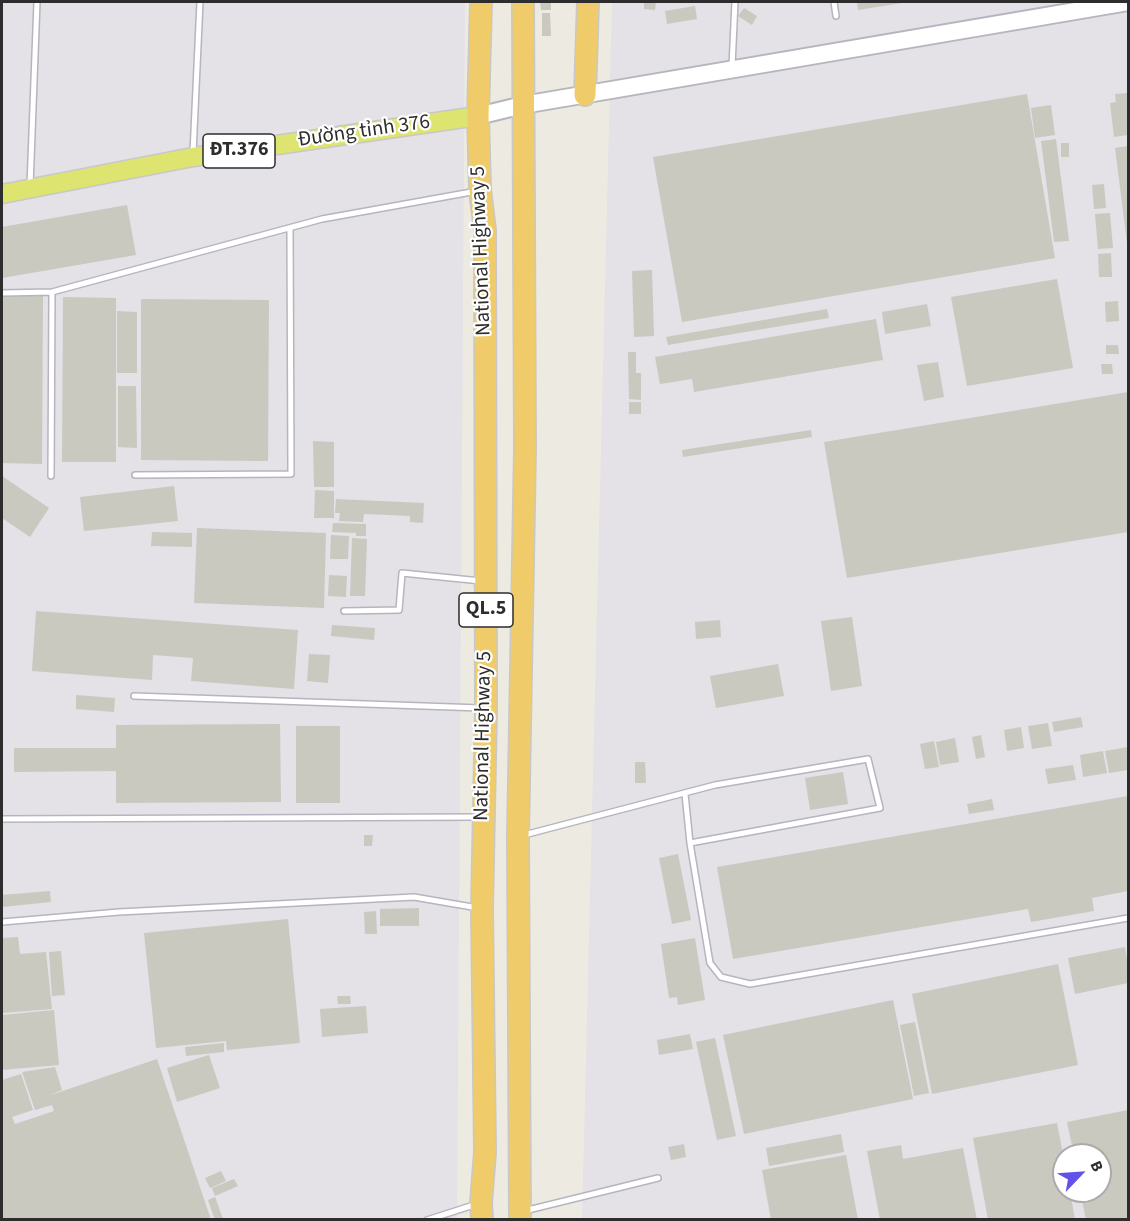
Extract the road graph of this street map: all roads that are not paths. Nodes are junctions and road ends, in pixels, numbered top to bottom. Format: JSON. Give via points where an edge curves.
{"nodes":[{"id":1,"x":37,"y":2,"type":"edge"},
{"id":2,"x":200,"y":2,"type":"edge"},
{"id":3,"x":481,"y":2,"type":"edge"},
{"id":4,"x":523,"y":2,"type":"edge"},
{"id":5,"x":588,"y":2,"type":"edge"},
{"id":6,"x":735,"y":2,"type":"edge"},
{"id":7,"x":834,"y":2,"type":"edge"},
{"id":8,"x":1126,"y":2,"type":"edge"},
{"id":9,"x":836,"y":16,"type":"dead end"},
{"id":10,"x":732,"y":70,"type":"junction"},
{"id":11,"x":585,"y":95,"type":"junction"},
{"id":12,"x":523,"y":105,"type":"junction"},
{"id":13,"x":478,"y":116,"type":"junction"},
{"id":14,"x":193,"y":157,"type":"junction"},
{"id":15,"x":30,"y":189,"type":"junction"},
{"id":16,"x":480,"y":190,"type":"junction"},
{"id":17,"x":2,"y":194,"type":"edge"},
{"id":18,"x":290,"y":228,"type":"junction"},
{"id":19,"x":52,"y":292,"type":"junction"},
{"id":20,"x":2,"y":293,"type":"edge"},
{"id":21,"x":135,"y":475,"type":"dead end"},
{"id":22,"x":51,"y":476,"type":"dead end"},
{"id":23,"x":485,"y":581,"type":"junction"},
{"id":24,"x":345,"y":611,"type":"dead end"},
{"id":25,"x":134,"y":696,"type":"dead end"},
{"id":26,"x":486,"y":708,"type":"junction"},
{"id":27,"x":685,"y":794,"type":"junction"},
{"id":28,"x":483,"y":818,"type":"junction"},
{"id":29,"x":2,"y":819,"type":"edge"},
{"id":30,"x":518,"y":837,"type":"junction"},
{"id":31,"x":690,"y":843,"type":"junction"},
{"id":32,"x":482,"y":909,"type":"junction"},
{"id":33,"x":1128,"y":918,"type":"edge"},
{"id":34,"x":2,"y":922,"type":"edge"},
{"id":35,"x":658,"y":1178,"type":"dead end"},
{"id":36,"x":481,"y":1211,"type":"edge"},
{"id":37,"x":520,"y":1216,"type":"edge"},
{"id":38,"x":427,"y":1220,"type":"edge"}],
"edges":[{"from":1,"to":15,"type":"lane"},
{"from":2,"to":14,"type":"lane"},
{"from":3,"to":13,"type":"highway","name":"National Highway 5","number":"QL.5"},
{"from":4,"to":12,"type":"highway","name":"National Highway 5","number":"QL.5"},
{"from":5,"to":11,"type":"highway"},
{"from":6,"to":10,"type":"lane"},
{"from":7,"to":9,"type":"lane"},
{"from":8,"to":10,"type":"main road"},
{"from":10,"to":11,"type":"main road"},
{"from":11,"to":12,"type":"main road"},
{"from":12,"to":13,"type":"main road"},
{"from":12,"to":30,"type":"highway","name":"National Highway 5","number":"QL.5","via":[[525,448]]},
{"from":13,"to":14,"type":"main road","name":"Đường tỉnh 376","number":"ĐT.376"},
{"from":13,"to":16,"type":"highway","name":"National Highway 5","number":"QL.5"},
{"from":14,"to":15,"type":"main road","name":"Đường tỉnh 376","number":"ĐT.376"},
{"from":15,"to":17,"type":"main road","name":"Đường tỉnh 376","number":"ĐT.376"},
{"from":16,"to":18,"type":"lane"},
{"from":16,"to":23,"type":"highway","name":"National Highway 5","number":"QL.5","via":[[485,230]]},
{"from":18,"to":19,"type":"lane"},
{"from":18,"to":21,"type":"lane","via":[[291,474]]},
{"from":19,"to":20,"type":"lane"},
{"from":19,"to":22,"type":"lane"},
{"from":23,"to":24,"type":"lane","via":[[402,573],[399,610]]},
{"from":23,"to":26,"type":"highway","name":"National Highway 5","number":"QL.5"},
{"from":25,"to":26,"type":"lane"},
{"from":26,"to":28,"type":"highway","name":"National Highway 5","number":"QL.5"},
{"from":27,"to":30,"type":"lane"},
{"from":27,"to":31,"type":"lane"},
{"from":27,"to":31,"type":"lane","via":[[715,785],[868,759],[880,808]]},
{"from":28,"to":29,"type":"lane"},
{"from":28,"to":32,"type":"highway","name":"National Highway 5","number":"QL.5"},
{"from":30,"to":37,"type":"highway","name":"National Highway 5","number":"QL.5"},
{"from":31,"to":33,"type":"lane","via":[[710,963],[721,977],[750,984]]},
{"from":32,"to":34,"type":"lane","via":[[414,897]]},
{"from":32,"to":36,"type":"highway","name":"National Highway 5","number":"QL.5","via":[[485,1152]]},
{"from":35,"to":37,"type":"lane"},
{"from":36,"to":38,"type":"lane"}]}
